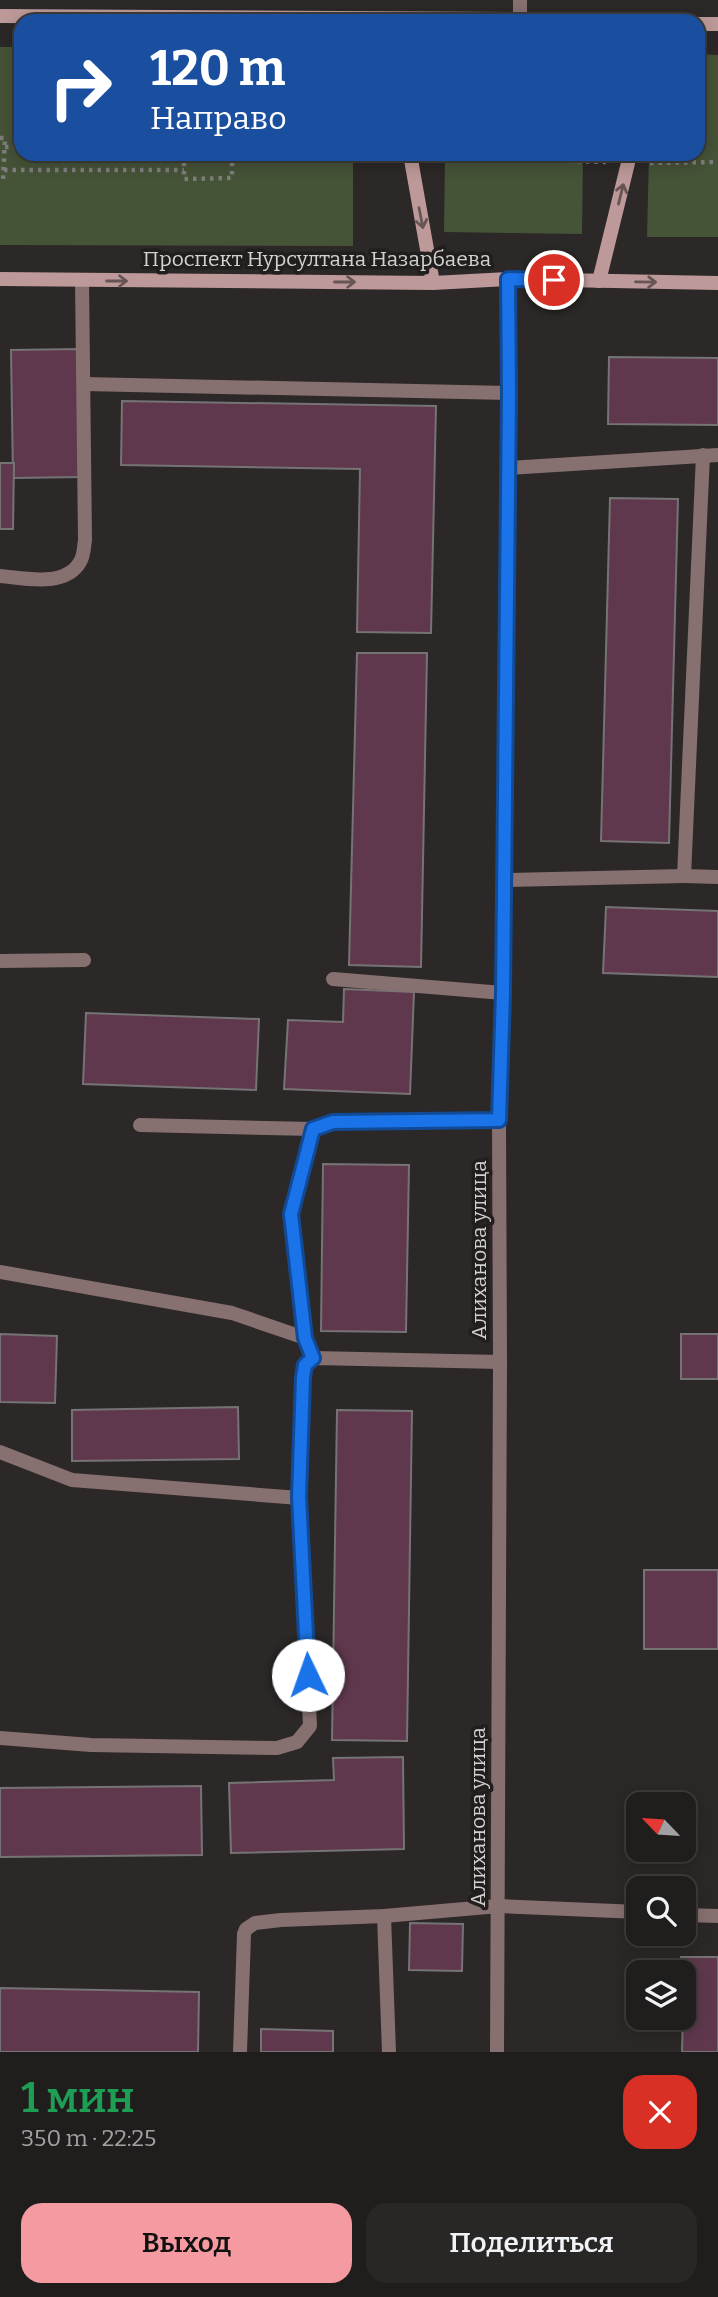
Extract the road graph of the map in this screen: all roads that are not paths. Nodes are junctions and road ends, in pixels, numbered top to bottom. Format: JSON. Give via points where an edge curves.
{"nodes":[{"id":1,"x":411,"y":161,"type":"edge"},
{"id":2,"x":627,"y":161,"type":"edge"},
{"id":3,"x":0,"y":279,"type":"edge"},
{"id":4,"x":508,"y":279,"type":"junction"},
{"id":5,"x":82,"y":280,"type":"junction"},
{"id":6,"x":599,"y":281,"type":"junction"},
{"id":7,"x":433,"y":283,"type":"junction"},
{"id":8,"x":718,"y":283,"type":"edge"},
{"id":9,"x":84,"y":384,"type":"junction"},
{"id":10,"x":509,"y":393,"type":"junction"},
{"id":11,"x":711,"y":455,"type":"edge"},
{"id":12,"x":507,"y":468,"type":"junction"},
{"id":13,"x":0,"y":576,"type":"edge"},
{"id":14,"x":684,"y":876,"type":"junction"},
{"id":15,"x":718,"y":877,"type":"edge"},
{"id":16,"x":504,"y":880,"type":"junction"},
{"id":17,"x":84,"y":960,"type":"dead end"},
{"id":18,"x":0,"y":961,"type":"edge"},
{"id":19,"x":333,"y":979,"type":"dead end"},
{"id":20,"x":503,"y":993,"type":"junction"},
{"id":21,"x":499,"y":1120,"type":"junction"},
{"id":22,"x":140,"y":1125,"type":"dead end"},
{"id":23,"x":313,"y":1129,"type":"junction"},
{"id":24,"x":0,"y":1272,"type":"edge"},
{"id":25,"x":305,"y":1338,"type":"junction"},
{"id":26,"x":313,"y":1358,"type":"junction"},
{"id":27,"x":500,"y":1362,"type":"junction"},
{"id":28,"x":0,"y":1451,"type":"edge"},
{"id":29,"x":299,"y":1497,"type":"junction"},
{"id":30,"x":0,"y":1738,"type":"edge"},
{"id":31,"x":499,"y":1906,"type":"junction"},
{"id":32,"x":626,"y":1911,"type":"edge"},
{"id":33,"x":696,"y":1915,"type":"edge"},
{"id":34,"x":384,"y":1916,"type":"junction"},
{"id":35,"x":718,"y":1916,"type":"edge"},
{"id":36,"x":240,"y":2052,"type":"edge"},
{"id":37,"x":388,"y":2052,"type":"edge"},
{"id":38,"x":497,"y":2052,"type":"edge"}],
"edges":[{"from":1,"to":7,"type":"main road","one_way":true},
{"from":6,"to":2,"type":"main road","one_way":true},
{"from":3,"to":5,"type":"main road","name":"Проспект Нурсултана Назарбаева"},
{"from":4,"to":6,"type":"main road","name":"Проспект Нурсултана Назарбаева"},
{"from":4,"to":7,"type":"main road","name":"Проспект Нурсултана Назарбаева"},
{"from":4,"to":10,"type":"street","name":"Алиханова улица"},
{"from":5,"to":7,"type":"main road","name":"Проспект Нурсултана Назарбаева","one_way":true},
{"from":5,"to":9,"type":"street"},
{"from":6,"to":8,"type":"main road","name":"Проспект Нурсултана Назарбаева","one_way":true},
{"from":9,"to":10,"type":"street"},
{"from":9,"to":13,"type":"street","via":[[86,540],[80,562],[67,575],[50,579]]},
{"from":10,"to":12,"type":"street","name":"Алиханова улица"},
{"from":11,"to":12,"type":"street"},
{"from":11,"to":14,"type":"street"},
{"from":12,"to":16,"type":"street","name":"Алиханова улица"},
{"from":14,"to":15,"type":"street"},
{"from":14,"to":16,"type":"street"},
{"from":16,"to":20,"type":"street","name":"Алиханова улица"},
{"from":17,"to":18,"type":"street"},
{"from":19,"to":20,"type":"street"},
{"from":20,"to":21,"type":"street","name":"Алиханова улица"},
{"from":21,"to":23,"type":"street","via":[[333,1122]]},
{"from":21,"to":27,"type":"street","name":"Алиханова улица"},
{"from":22,"to":23,"type":"street"},
{"from":23,"to":25,"type":"street","via":[[291,1214]]},
{"from":24,"to":25,"type":"street","via":[[232,1313]]},
{"from":25,"to":26,"type":"street"},
{"from":26,"to":27,"type":"street"},
{"from":26,"to":29,"type":"street","via":[[305,1365],[303,1377]]},
{"from":27,"to":31,"type":"street","name":"Алиханова улица"},
{"from":28,"to":29,"type":"street","via":[[72,1480]]},
{"from":29,"to":30,"type":"street","via":[[310,1726],[297,1742],[250,1748]]},
{"from":31,"to":32,"type":"street"},
{"from":31,"to":34,"type":"street"},
{"from":31,"to":38,"type":"street","name":"Алиханова улица"},
{"from":33,"to":35,"type":"street"},
{"from":34,"to":36,"type":"street","via":[[281,1920],[255,1923],[246,1929]]},
{"from":34,"to":37,"type":"street"}]}
